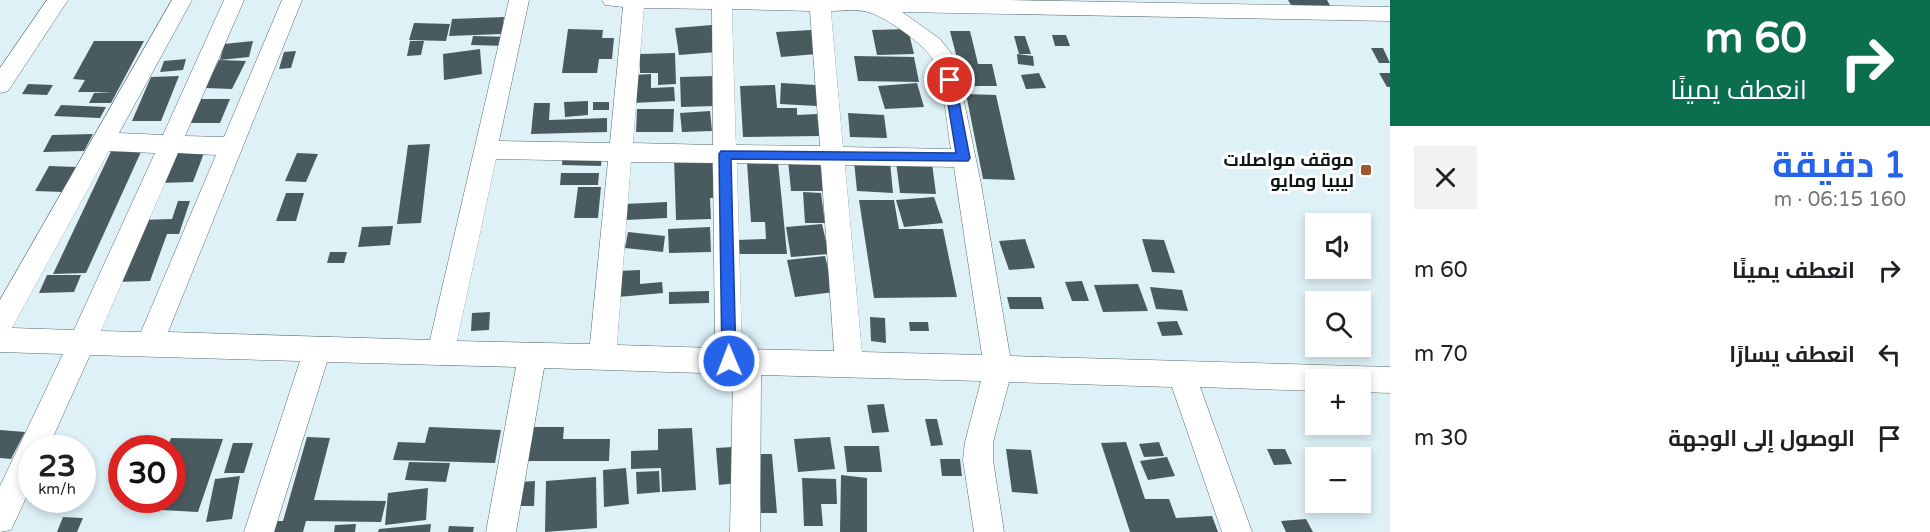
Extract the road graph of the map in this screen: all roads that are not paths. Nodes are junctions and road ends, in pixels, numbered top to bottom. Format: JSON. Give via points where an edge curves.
{"nodes":[{"id":1,"x":58,"y":0,"type":"edge"},
{"id":2,"x":182,"y":0,"type":"edge"},
{"id":3,"x":234,"y":0,"type":"edge"},
{"id":4,"x":292,"y":0,"type":"edge"},
{"id":5,"x":519,"y":0,"type":"edge"},
{"id":6,"x":612,"y":0,"type":"edge"},
{"id":7,"x":634,"y":0,"type":"edge"},
{"id":8,"x":722,"y":3,"type":"junction"},
{"id":9,"x":872,"y":3,"type":"edge"},
{"id":10,"x":1038,"y":4,"type":"edge"},
{"id":11,"x":820,"y":5,"type":"junction"},
{"id":12,"x":1209,"y":6,"type":"edge"},
{"id":13,"x":1377,"y":9,"type":"edge"},
{"id":14,"x":0,"y":84,"type":"edge"},
{"id":15,"x":103,"y":142,"type":"junction"},
{"id":16,"x":170,"y":144,"type":"junction"},
{"id":17,"x":229,"y":146,"type":"junction"},
{"id":18,"x":486,"y":150,"type":"junction"},
{"id":19,"x":620,"y":153,"type":"junction"},
{"id":20,"x":725,"y":154,"type":"junction"},
{"id":21,"x":832,"y":156,"type":"junction"},
{"id":22,"x":963,"y":158,"type":"junction"},
{"id":23,"x":0,"y":325,"type":"edge"},
{"id":24,"x":0,"y":340,"type":"edge"},
{"id":25,"x":82,"y":343,"type":"junction"},
{"id":26,"x":149,"y":345,"type":"junction"},
{"id":27,"x":317,"y":350,"type":"junction"},
{"id":28,"x":441,"y":353,"type":"junction"},
{"id":29,"x":532,"y":356,"type":"junction"},
{"id":30,"x":602,"y":358,"type":"junction"},
{"id":31,"x":738,"y":362,"type":"junction"},
{"id":32,"x":849,"y":365,"type":"junction"},
{"id":33,"x":998,"y":369,"type":"junction"},
{"id":34,"x":1182,"y":374,"type":"junction"},
{"id":35,"x":1390,"y":380,"type":"edge"},
{"id":36,"x":39,"y":435,"type":"edge"},
{"id":37,"x":18,"y":480,"type":"edge"},
{"id":38,"x":0,"y":519,"type":"edge"},
{"id":39,"x":259,"y":532,"type":"edge"},
{"id":40,"x":501,"y":532,"type":"edge"},
{"id":41,"x":745,"y":532,"type":"edge"},
{"id":42,"x":989,"y":532,"type":"edge"},
{"id":43,"x":1238,"y":532,"type":"edge"}],
"edges":[{"from":1,"to":14,"type":"street"},
{"from":2,"to":15,"type":"street"},
{"from":3,"to":16,"type":"street"},
{"from":4,"to":17,"type":"street"},
{"from":5,"to":18,"type":"street"},
{"from":6,"to":7,"type":"street"},
{"from":7,"to":8,"type":"street"},
{"from":7,"to":19,"type":"street"},
{"from":8,"to":11,"type":"street"},
{"from":8,"to":20,"type":"street"},
{"from":9,"to":10,"type":"street"},
{"from":9,"to":11,"type":"street"},
{"from":9,"to":22,"type":"street","via":[[924,36],[944,58]]},
{"from":10,"to":12,"type":"street"},
{"from":11,"to":21,"type":"street"},
{"from":12,"to":13,"type":"street"},
{"from":15,"to":16,"type":"street"},
{"from":15,"to":23,"type":"street"},
{"from":16,"to":17,"type":"street"},
{"from":16,"to":25,"type":"street"},
{"from":17,"to":26,"type":"street"},
{"from":18,"to":19,"type":"street"},
{"from":18,"to":28,"type":"street"},
{"from":19,"to":20,"type":"street"},
{"from":19,"to":30,"type":"street"},
{"from":20,"to":21,"type":"street"},
{"from":20,"to":31,"type":"street"},
{"from":21,"to":22,"type":"street"},
{"from":21,"to":32,"type":"street"},
{"from":22,"to":33,"type":"street"},
{"from":24,"to":25,"type":"street"},
{"from":25,"to":26,"type":"street"},
{"from":25,"to":36,"type":"street"},
{"from":26,"to":27,"type":"street"},
{"from":27,"to":28,"type":"street"},
{"from":27,"to":39,"type":"street"},
{"from":28,"to":29,"type":"street"},
{"from":29,"to":30,"type":"street"},
{"from":29,"to":40,"type":"street"},
{"from":30,"to":31,"type":"street"},
{"from":31,"to":32,"type":"street"},
{"from":31,"to":41,"type":"street"},
{"from":32,"to":33,"type":"street"},
{"from":33,"to":34,"type":"street"},
{"from":33,"to":42,"type":"street","via":[[978,460]]},
{"from":34,"to":35,"type":"street"},
{"from":34,"to":43,"type":"street"},
{"from":37,"to":38,"type":"street"}]}
